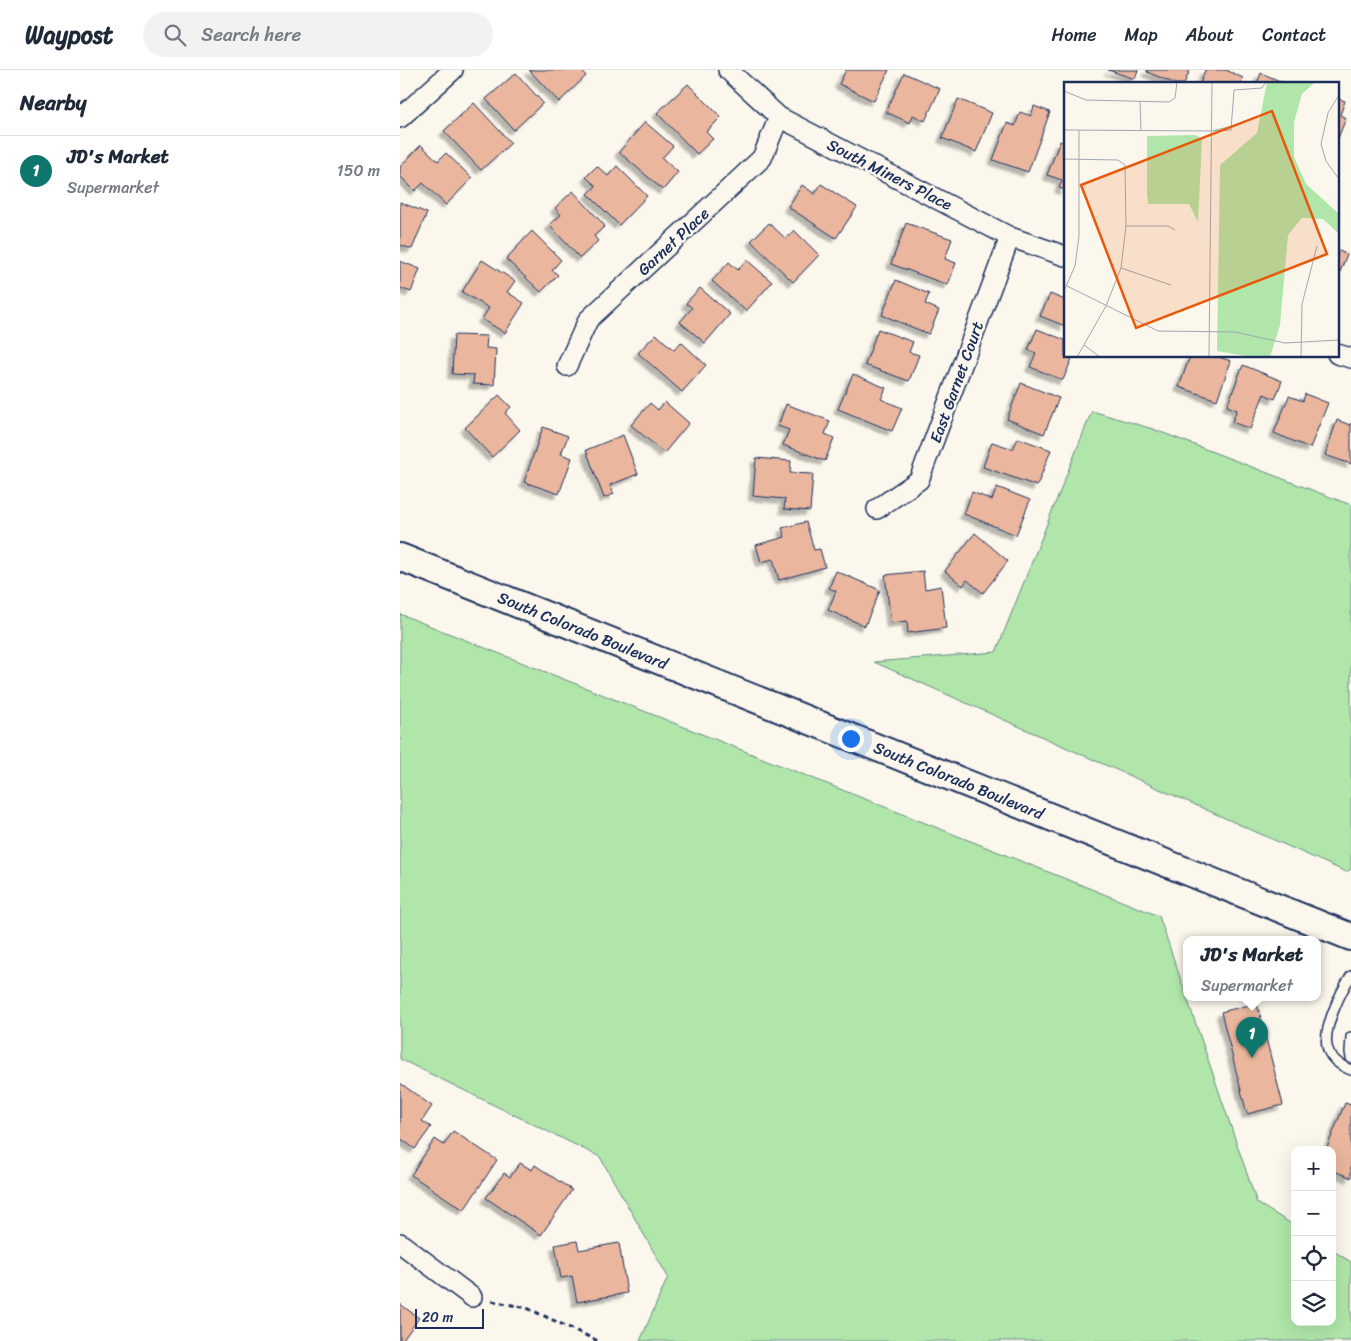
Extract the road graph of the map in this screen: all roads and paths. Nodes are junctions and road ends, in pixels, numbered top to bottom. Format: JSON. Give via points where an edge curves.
{"nodes":[{"id":1,"x":453,"y":70,"type":"edge"},
{"id":2,"x":728,"y":70,"type":"edge"},
{"id":3,"x":779,"y":117,"type":"junction"},
{"id":4,"x":400,"y":118,"type":"edge"},
{"id":5,"x":1010,"y":237,"type":"junction"},
{"id":6,"x":1064,"y":256,"type":"edge"},
{"id":7,"x":1338,"y":354,"type":"edge"},
{"id":8,"x":1351,"y":358,"type":"edge"},
{"id":9,"x":567,"y":366,"type":"dead end"},
{"id":10,"x":877,"y":509,"type":"dead end"},
{"id":11,"x":400,"y":558,"type":"edge"},
{"id":12,"x":1351,"y":937,"type":"edge"},
{"id":13,"x":1351,"y":976,"type":"edge"},
{"id":14,"x":1351,"y":1037,"type":"edge"},
{"id":15,"x":1351,"y":1058,"type":"edge"},
{"id":16,"x":1351,"y":1070,"type":"edge"},
{"id":17,"x":400,"y":1243,"type":"edge"},
{"id":18,"x":472,"y":1297,"type":"joint"},
{"id":19,"x":598,"y":1341,"type":"edge"}],
"edges":[{"from":1,"to":4,"type":"street"},
{"from":2,"to":3,"type":"street","name":"South Miners Place"},
{"from":3,"to":5,"type":"street","name":"South Miners Place"},
{"from":3,"to":9,"type":"street","name":"Garnet Place","via":[[762,158],[588,320]]},
{"from":5,"to":6,"type":"street","name":"South Miners Place"},
{"from":5,"to":10,"type":"street","name":"East Garnet Court","via":[[919,480]]},
{"from":7,"to":8,"type":"street"},
{"from":11,"to":12,"type":"main road","name":"South Colorado Boulevard"},
{"from":13,"to":16,"type":"lane","via":[[1340,994],[1326,1034],[1330,1054]]},
{"from":14,"to":15,"type":"lane"},
{"from":17,"to":18,"type":"street"},
{"from":18,"to":19,"type":"path","via":[[526,1308]]}]}
